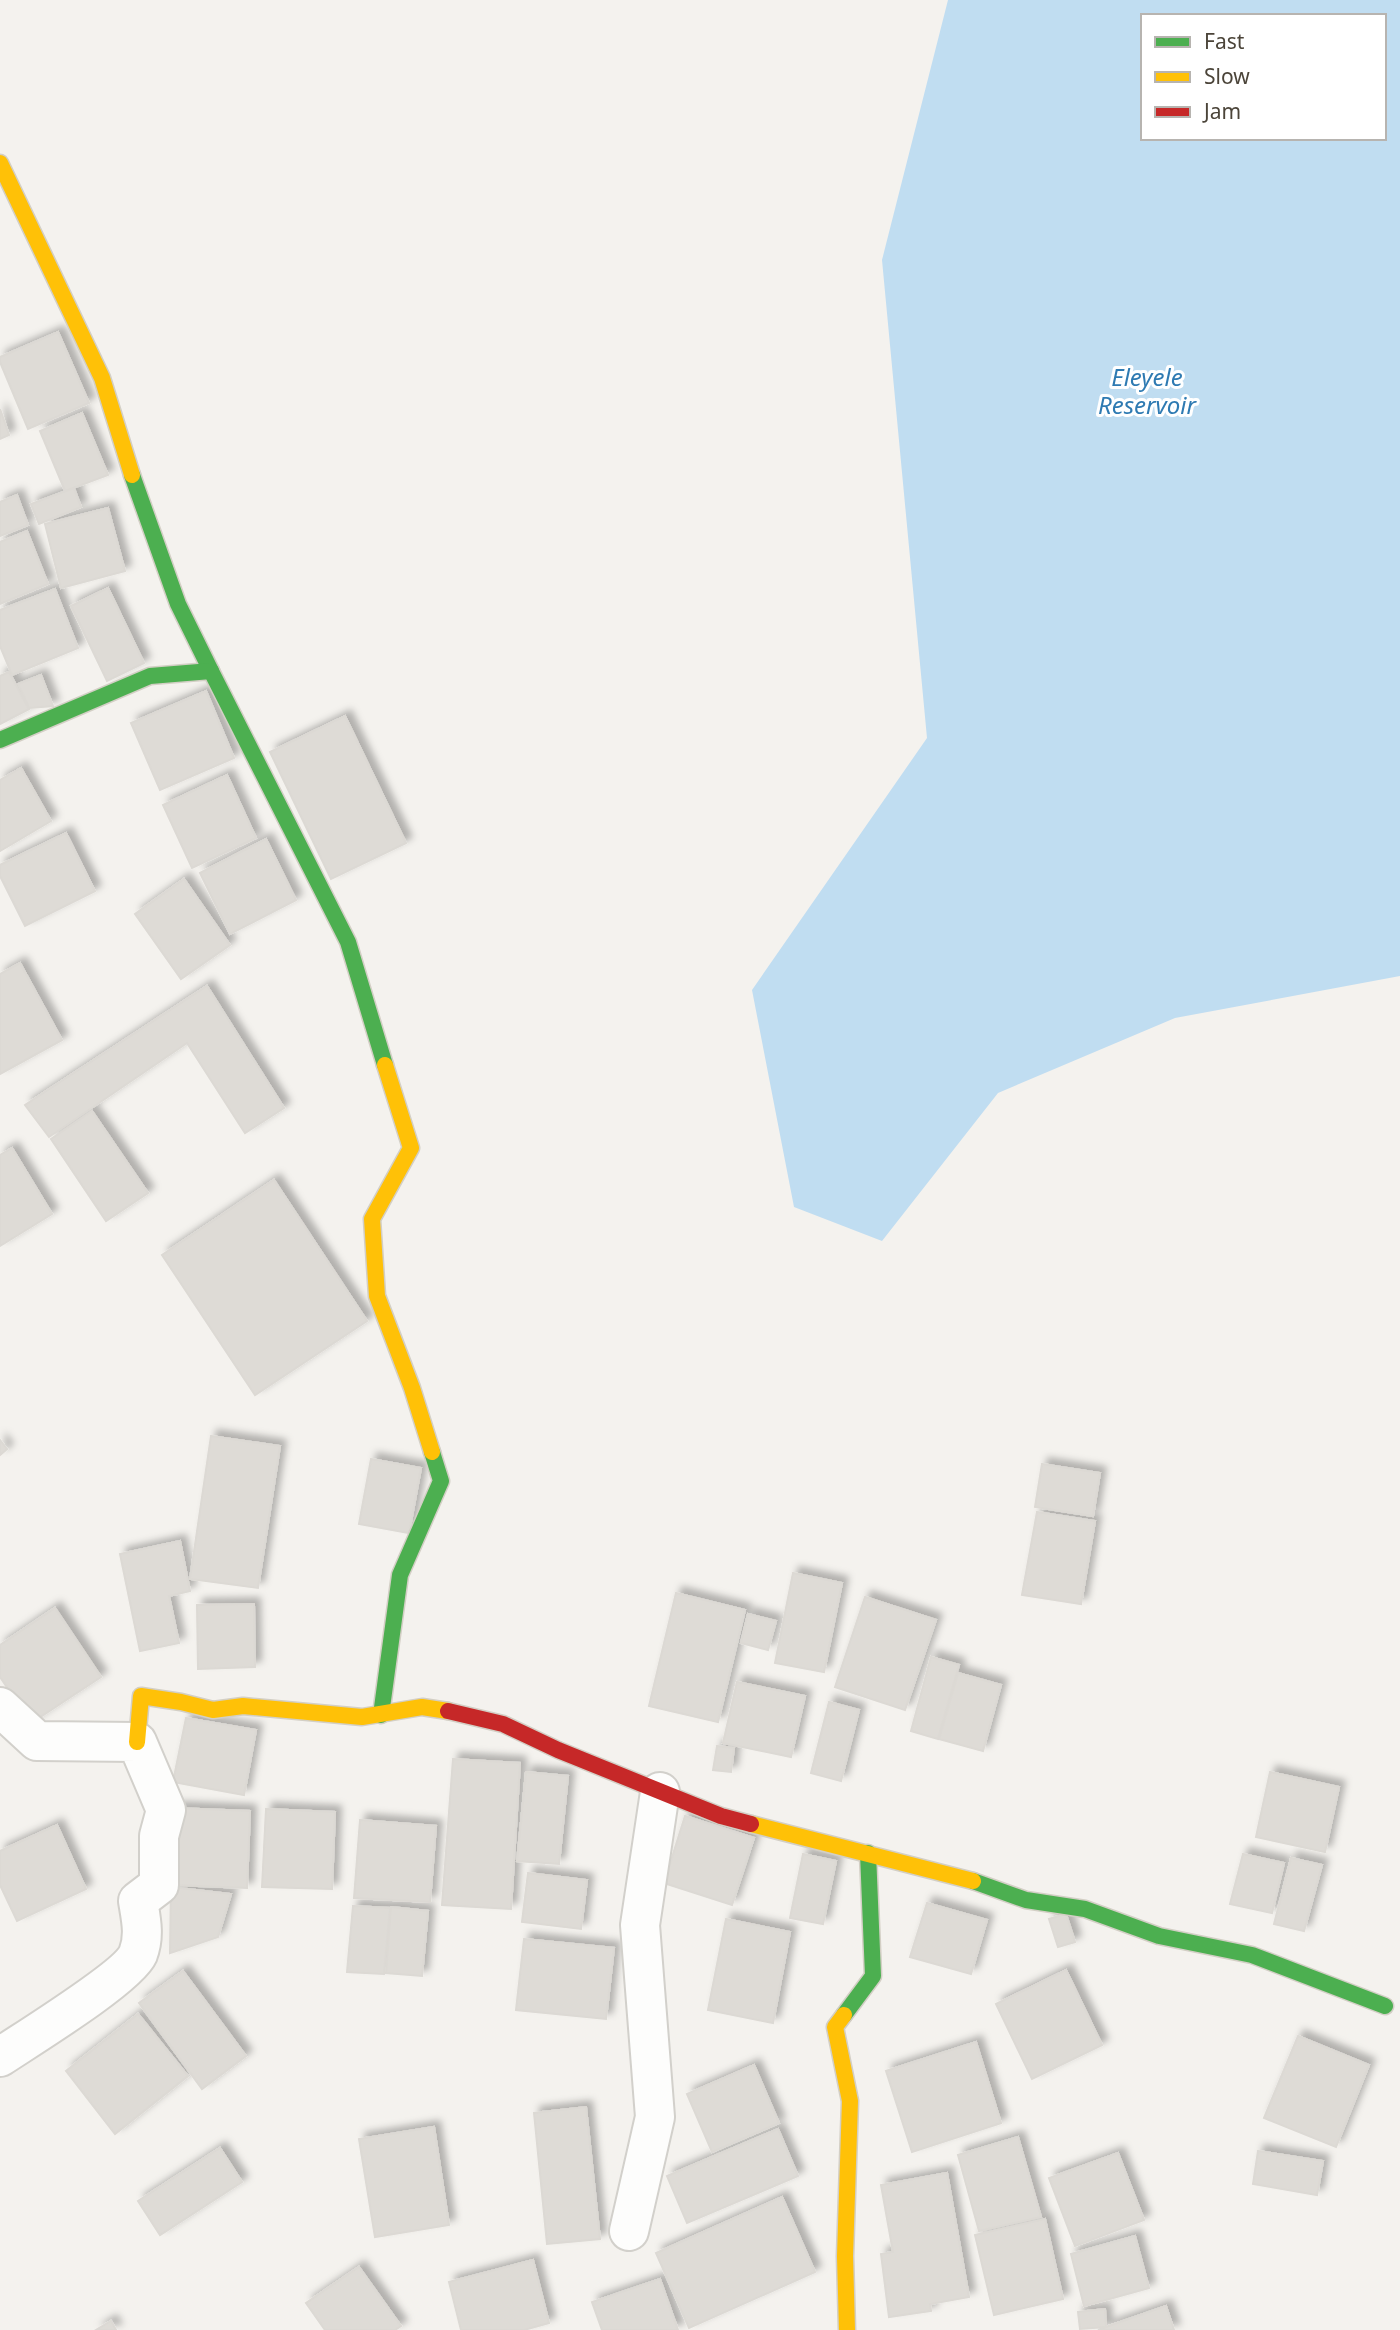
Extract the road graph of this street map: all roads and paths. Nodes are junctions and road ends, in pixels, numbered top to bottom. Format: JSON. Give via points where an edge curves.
{"nodes":[{"id":1,"x":0,"y":163,"type":"edge"},
{"id":2,"x":211,"y":671,"type":"junction"},
{"id":3,"x":0,"y":740,"type":"edge"},
{"id":4,"x":0,"y":1707,"type":"edge"},
{"id":5,"x":381,"y":1715,"type":"junction"},
{"id":6,"x":137,"y":1742,"type":"junction"},
{"id":7,"x":660,"y":1792,"type":"junction"},
{"id":8,"x":868,"y":1853,"type":"junction"},
{"id":9,"x":1385,"y":2006,"type":"dead end"},
{"id":10,"x":0,"y":2056,"type":"edge"},
{"id":11,"x":629,"y":2231,"type":"dead end"},
{"id":12,"x":847,"y":2330,"type":"edge"}],
"edges":[{"from":1,"to":2,"type":"street","via":[[102,378],[178,604]]},
{"from":2,"to":3,"type":"street","via":[[150,676]]},
{"from":2,"to":5,"type":"street","via":[[348,942],[411,1148],[372,1219],[377,1296],[441,1480],[400,1575]]},
{"from":4,"to":6,"type":"street","via":[[37,1741]]},
{"from":5,"to":6,"type":"street","via":[[243,1706],[213,1710],[141,1696]]},
{"from":5,"to":7,"type":"street","via":[[422,1707],[464,1713],[503,1724]]},
{"from":6,"to":10,"type":"street","via":[[166,1810],[159,1836],[159,1885],[138,1901],[143,1936],[137,1956],[117,1977]]},
{"from":7,"to":8,"type":"street","via":[[722,1816]]},
{"from":7,"to":11,"type":"street","via":[[640,1925],[655,2118]]},
{"from":8,"to":9,"type":"street","via":[[966,1878],[1026,1900],[1085,1909],[1159,1936],[1252,1955]]},
{"from":8,"to":12,"type":"street","via":[[873,1976],[835,2027],[850,2101]]}]}
